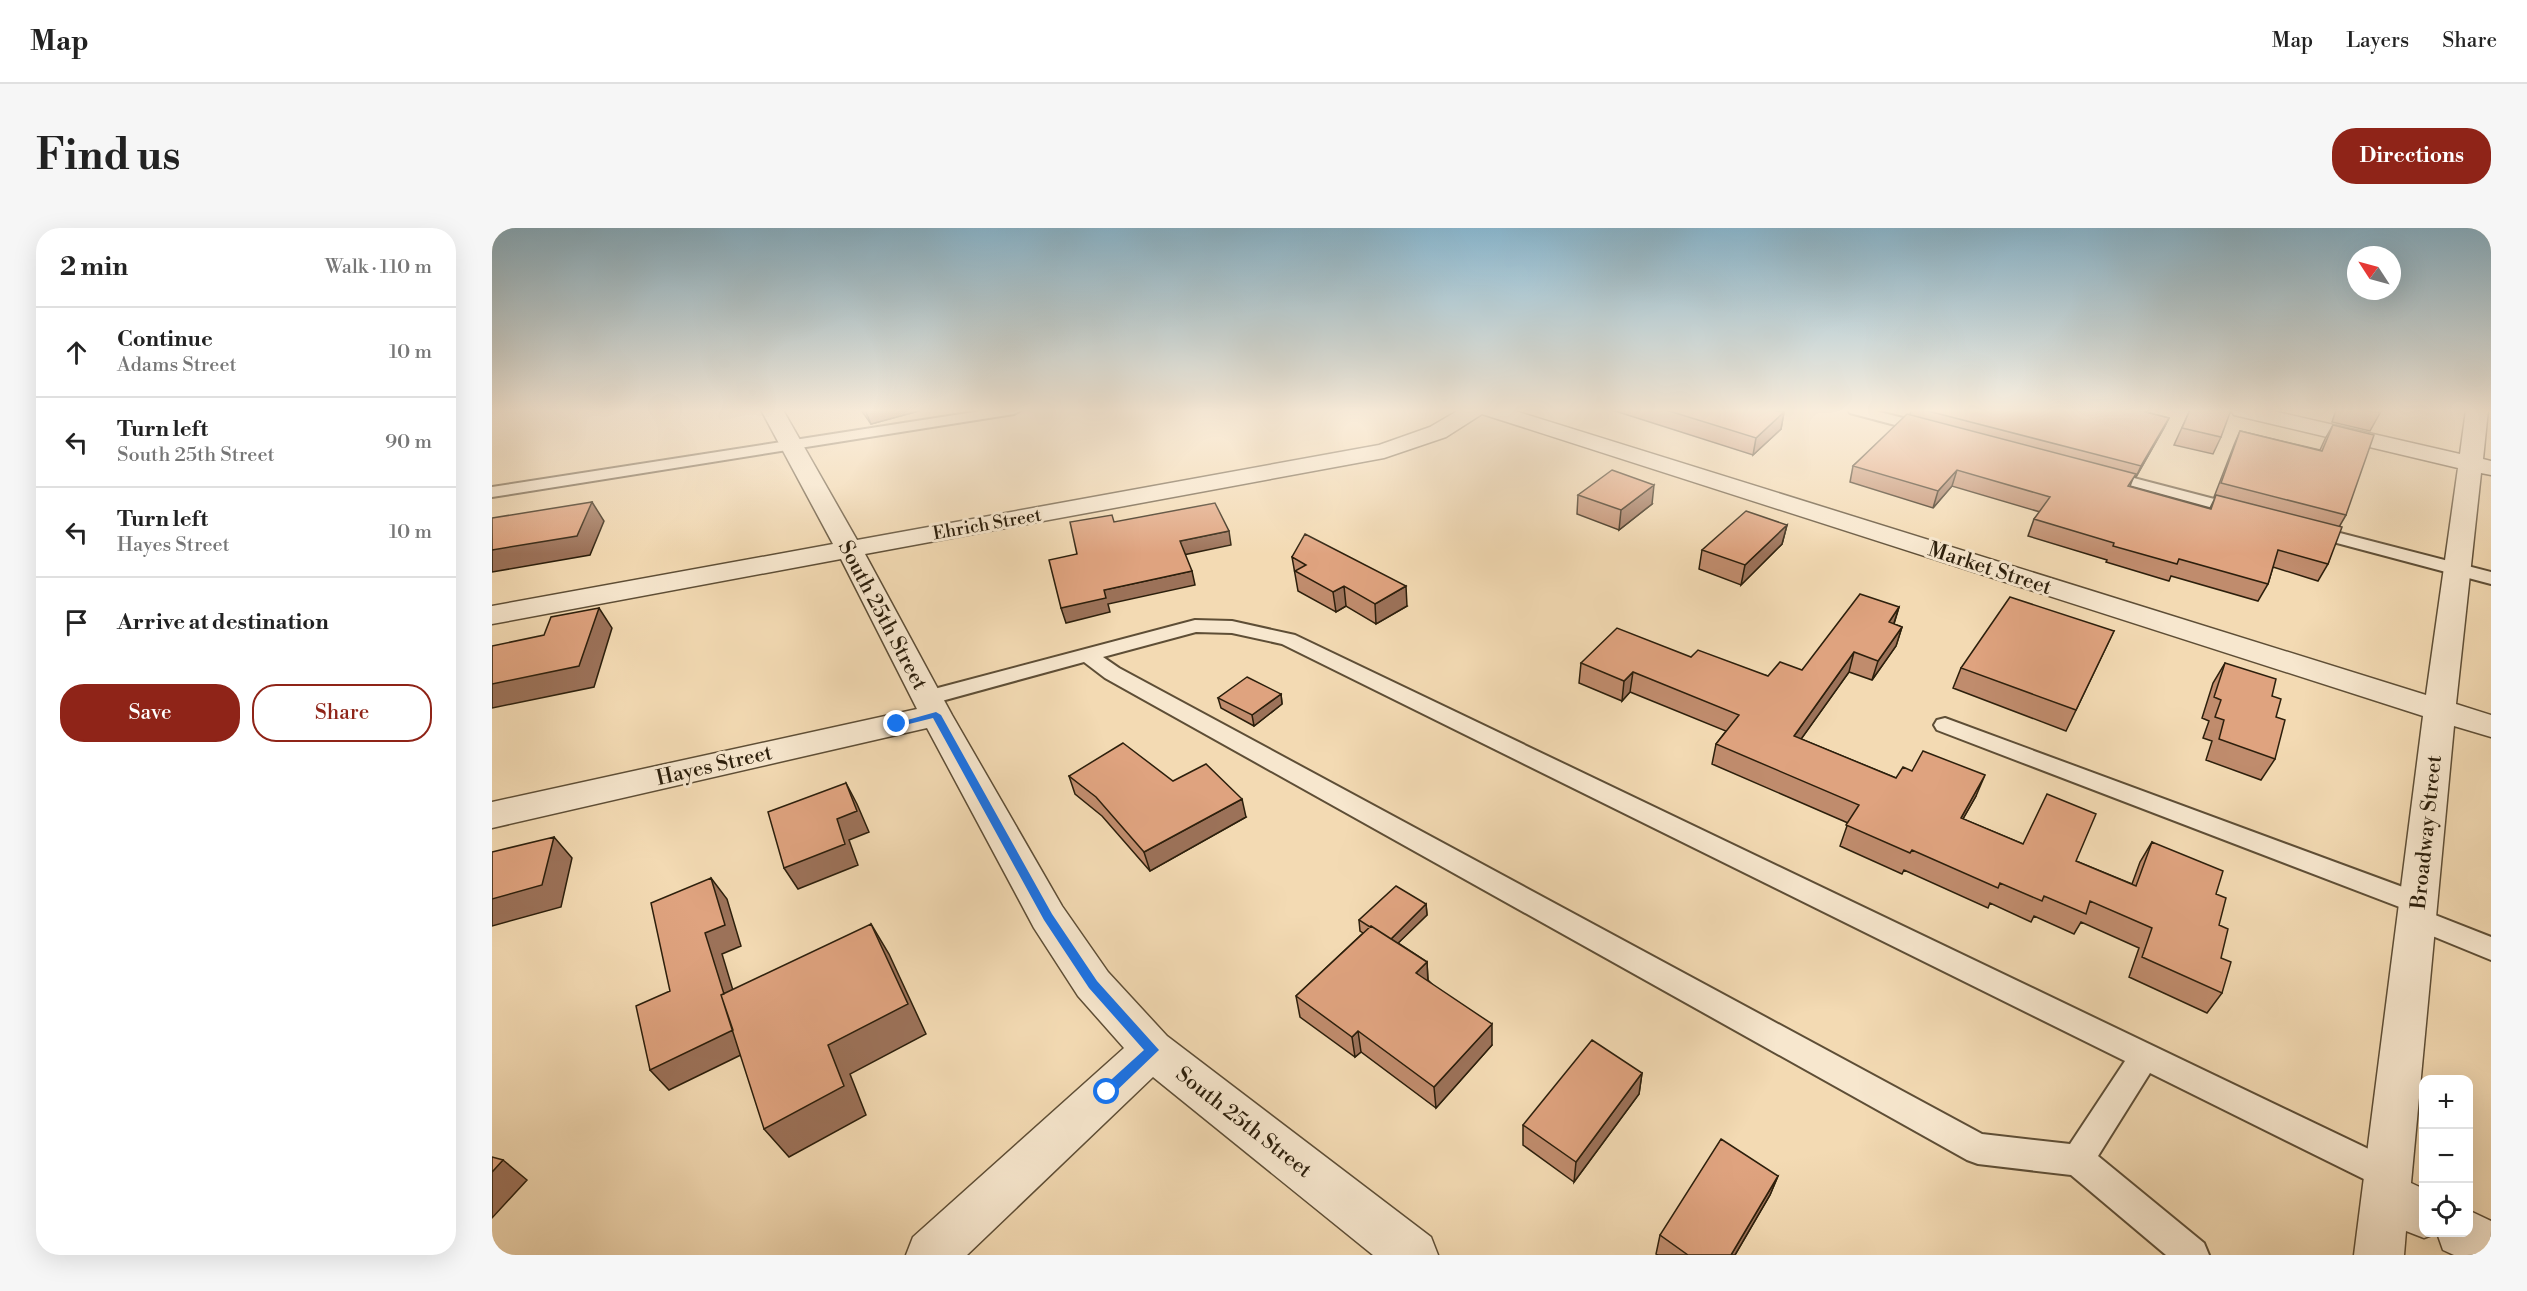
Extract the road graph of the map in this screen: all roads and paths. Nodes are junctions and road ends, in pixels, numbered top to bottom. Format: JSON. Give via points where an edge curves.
{"nodes":[{"id":1,"x":714,"y":458,"type":"edge"},
{"id":2,"x":799,"y":458,"type":"edge"},
{"id":3,"x":1346,"y":458,"type":"edge"},
{"id":4,"x":1642,"y":458,"type":"edge"},
{"id":5,"x":2446,"y":458,"type":"edge"},
{"id":6,"x":2480,"y":466,"type":"edge"},
{"id":7,"x":2084,"y":470,"type":"edge"},
{"id":8,"x":492,"y":492,"type":"edge"},
{"id":9,"x":2255,"y":516,"type":"edge"},
{"id":10,"x":2289,"y":525,"type":"edge"},
{"id":11,"x":849,"y":549,"type":"junction"},
{"id":12,"x":2475,"y":574,"type":"edge"},
{"id":13,"x":492,"y":615,"type":"edge"},
{"id":14,"x":1087,"y":655,"type":"junction"},
{"id":15,"x":932,"y":706,"type":"junction"},
{"id":16,"x":2440,"y":709,"type":"junction"},
{"id":17,"x":1945,"y":725,"type":"dead end"},
{"id":18,"x":2491,"y":726,"type":"edge"},
{"id":19,"x":492,"y":815,"type":"edge"},
{"id":20,"x":2417,"y":911,"type":"junction"},
{"id":21,"x":2491,"y":949,"type":"edge"},
{"id":22,"x":1152,"y":1050,"type":"junction"},
{"id":23,"x":2144,"y":1057,"type":"junction"},
{"id":24,"x":2078,"y":1160,"type":"junction"},
{"id":25,"x":2399,"y":1195,"type":"edge"},
{"id":26,"x":2470,"y":1237,"type":"edge"},
{"id":27,"x":2491,"y":1247,"type":"edge"},
{"id":28,"x":931,"y":1255,"type":"edge"},
{"id":29,"x":1413,"y":1255,"type":"edge"},
{"id":30,"x":2192,"y":1255,"type":"edge"},
{"id":31,"x":2379,"y":1255,"type":"edge"}],
"edges":[{"from":1,"to":8,"type":"lane"},
{"from":2,"to":11,"type":"street","name":"South 25th Street"},
{"from":3,"to":11,"type":"street","name":"Ehrich Street"},
{"from":4,"to":16,"type":"street","name":"Market Street"},
{"from":5,"to":6,"type":"street"},
{"from":6,"to":12,"type":"street","name":"Broadway Street"},
{"from":7,"to":9,"type":"lane"},
{"from":10,"to":12,"type":"lane"},
{"from":11,"to":13,"type":"street","name":"Ehrich Street"},
{"from":11,"to":15,"type":"street","name":"South 25th Street"},
{"from":12,"to":16,"type":"street","name":"Broadway Street"},
{"from":14,"to":15,"type":"lane"},
{"from":14,"to":23,"type":"lane","via":[[1195,626],[1232,627],[1288,639]]},
{"from":14,"to":24,"type":"lane","via":[[1112,673],[1978,1149]]},
{"from":15,"to":19,"type":"street","name":"Hayes Street"},
{"from":15,"to":22,"type":"street","name":"South 25th Street","via":[[1048,917],[1093,984]]},
{"from":16,"to":18,"type":"street","name":"Market Street"},
{"from":16,"to":20,"type":"street","name":"Broadway Street"},
{"from":17,"to":20,"type":"lane"},
{"from":20,"to":21,"type":"lane"},
{"from":20,"to":25,"type":"street","name":"Broadway Street"},
{"from":22,"to":28,"type":"street"},
{"from":22,"to":29,"type":"street","name":"South 25th Street"},
{"from":23,"to":24,"type":"lane"},
{"from":23,"to":25,"type":"lane"},
{"from":24,"to":30,"type":"lane"},
{"from":25,"to":31,"type":"street","name":"Broadway Street"},
{"from":26,"to":27,"type":"street"}]}
